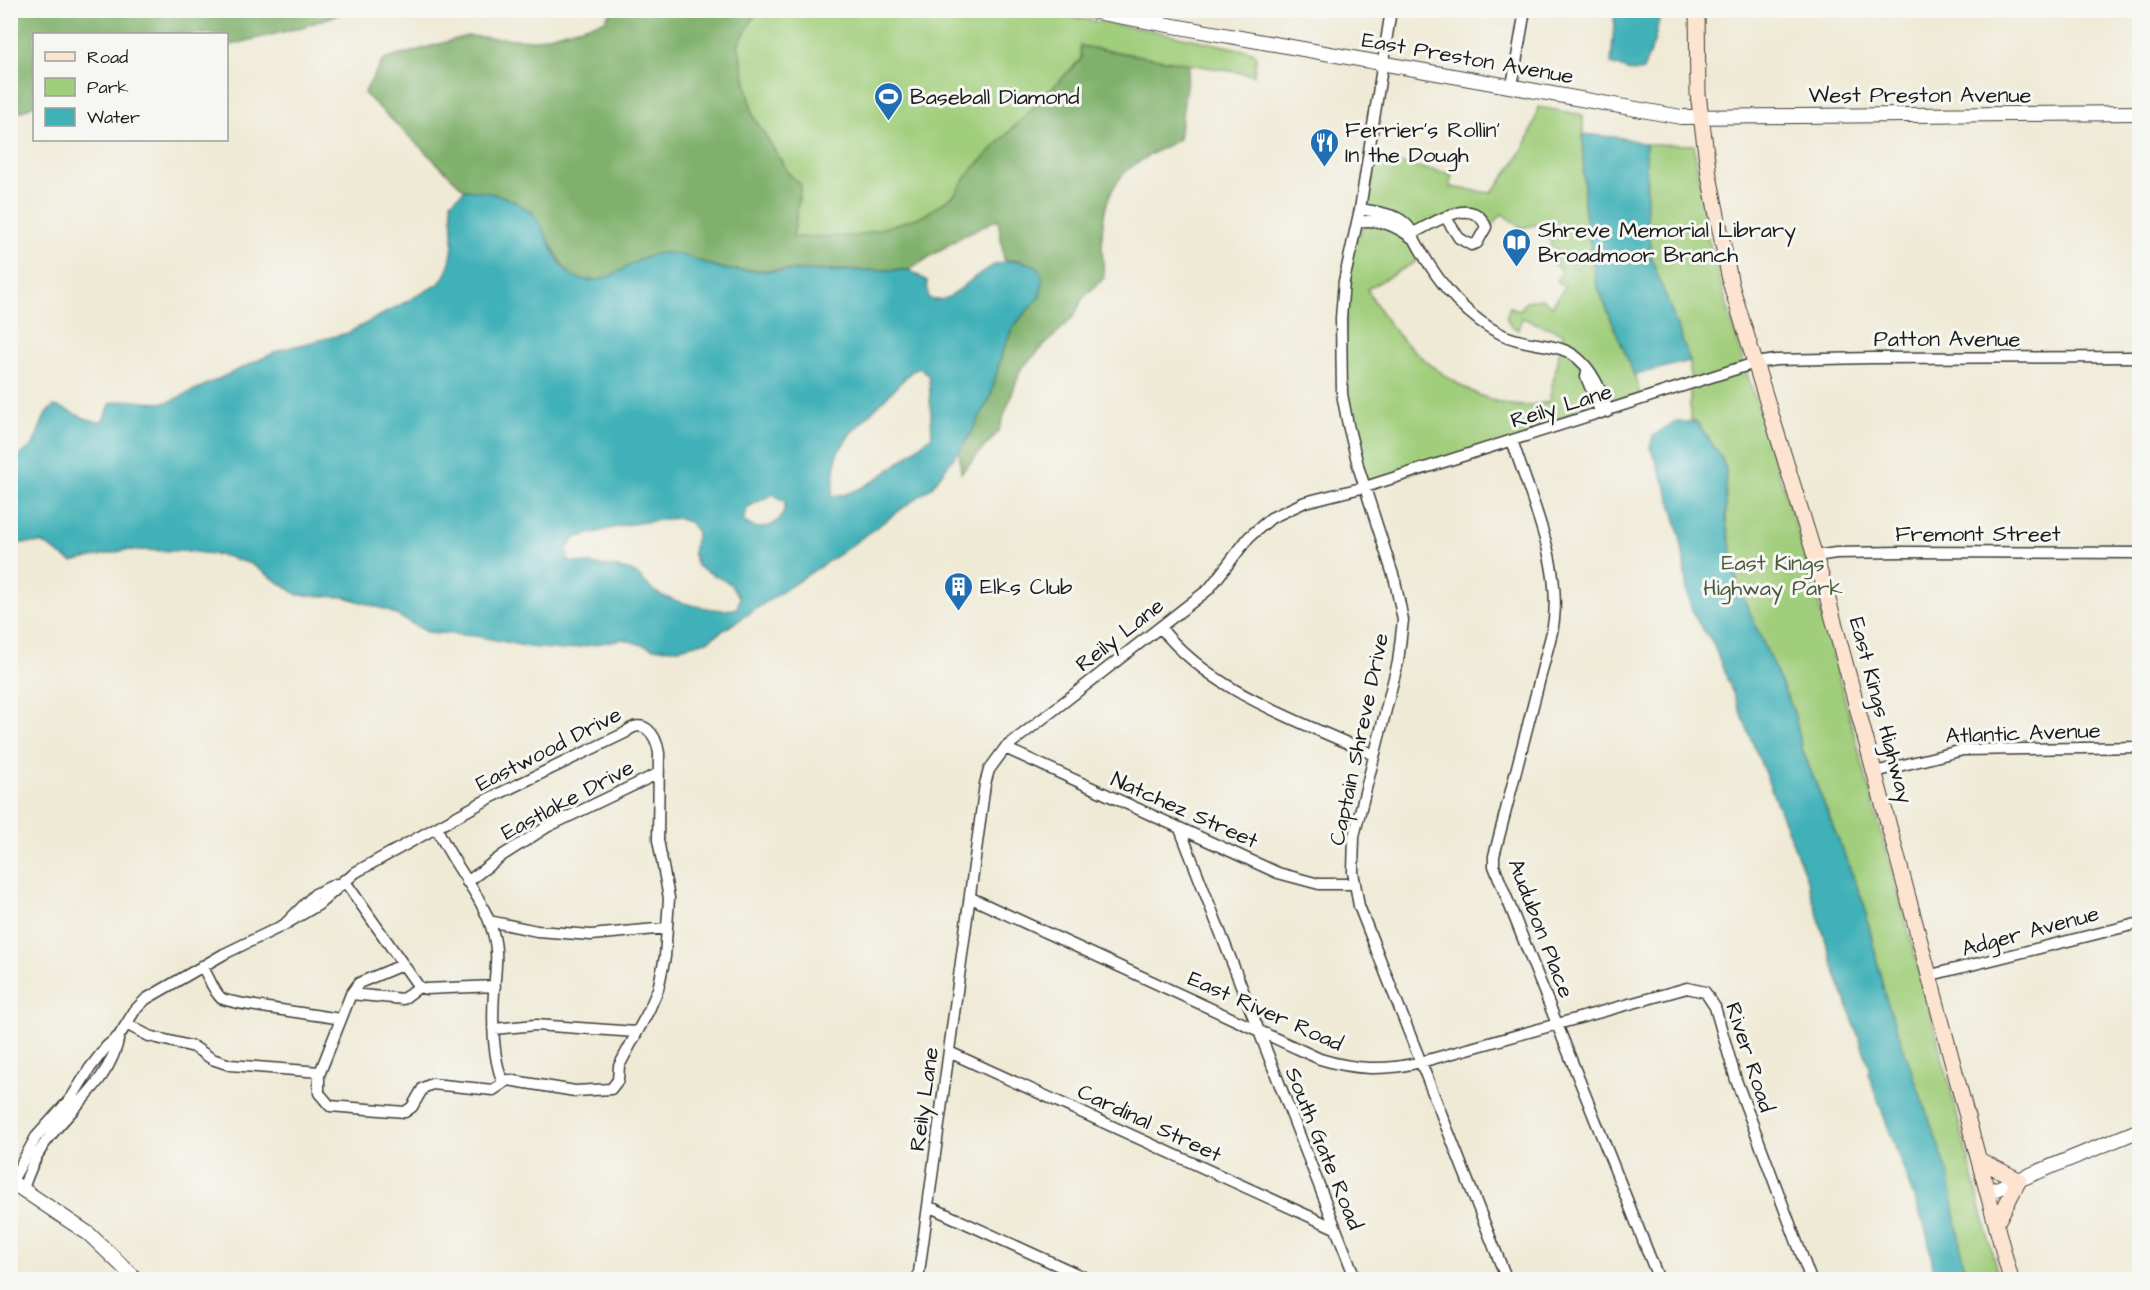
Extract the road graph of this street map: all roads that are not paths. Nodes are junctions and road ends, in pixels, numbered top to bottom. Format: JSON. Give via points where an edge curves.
{"nodes":[{"id":1,"x":1085,"y":10,"type":"edge"},
{"id":2,"x":1391,"y":10,"type":"edge"},
{"id":3,"x":1525,"y":10,"type":"edge"},
{"id":4,"x":1697,"y":10,"type":"edge"},
{"id":5,"x":1382,"y":63,"type":"junction"},
{"id":6,"x":1512,"y":86,"type":"junction"},
{"id":7,"x":2139,"y":113,"type":"edge"},
{"id":8,"x":1702,"y":119,"type":"junction"},
{"id":9,"x":1360,"y":209,"type":"junction"},
{"id":10,"x":1446,"y":218,"type":"dead end"},
{"id":11,"x":1357,"y":222,"type":"junction"},
{"id":12,"x":1414,"y":236,"type":"junction"},
{"id":13,"x":2139,"y":357,"type":"edge"},
{"id":14,"x":1755,"y":363,"type":"junction"},
{"id":15,"x":1604,"y":413,"type":"junction"},
{"id":16,"x":1512,"y":441,"type":"junction"},
{"id":17,"x":1365,"y":487,"type":"junction"},
{"id":18,"x":2139,"y":553,"type":"edge"},
{"id":19,"x":1816,"y":556,"type":"junction"},
{"id":20,"x":1160,"y":627,"type":"junction"},
{"id":21,"x":2139,"y":747,"type":"edge"},
{"id":22,"x":1005,"y":748,"type":"junction"},
{"id":23,"x":1374,"y":755,"type":"junction"},
{"id":24,"x":1875,"y":772,"type":"junction"},
{"id":25,"x":657,"y":774,"type":"junction"},
{"id":26,"x":437,"y":828,"type":"junction"},
{"id":27,"x":1180,"y":830,"type":"junction"},
{"id":28,"x":344,"y":880,"type":"junction"},
{"id":29,"x":467,"y":882,"type":"junction"},
{"id":30,"x":1354,"y":884,"type":"junction"},
{"id":31,"x":971,"y":898,"type":"junction"},
{"id":32,"x":489,"y":921,"type":"junction"},
{"id":33,"x":2139,"y":923,"type":"edge"},
{"id":34,"x":667,"y":928,"type":"junction"},
{"id":35,"x":402,"y":965,"type":"junction"},
{"id":36,"x":202,"y":966,"type":"junction"},
{"id":37,"x":1931,"y":975,"type":"junction"},
{"id":38,"x":419,"y":987,"type":"junction"},
{"id":39,"x":495,"y":987,"type":"junction"},
{"id":40,"x":351,"y":994,"type":"junction"},
{"id":41,"x":340,"y":1019,"type":"junction"},
{"id":42,"x":1558,"y":1023,"type":"junction"},
{"id":43,"x":128,"y":1025,"type":"junction"},
{"id":44,"x":1256,"y":1028,"type":"junction"},
{"id":45,"x":494,"y":1029,"type":"junction"},
{"id":46,"x":636,"y":1032,"type":"junction"},
{"id":47,"x":949,"y":1052,"type":"junction"},
{"id":48,"x":1421,"y":1062,"type":"junction"},
{"id":49,"x":320,"y":1072,"type":"junction"},
{"id":50,"x":503,"y":1083,"type":"junction"},
{"id":51,"x":2139,"y":1130,"type":"edge"},
{"id":52,"x":1981,"y":1161,"type":"junction"},
{"id":53,"x":2020,"y":1178,"type":"junction"},
{"id":54,"x":15,"y":1184,"type":"edge"},
{"id":55,"x":1988,"y":1189,"type":"junction"},
{"id":56,"x":928,"y":1206,"type":"junction"},
{"id":57,"x":1997,"y":1222,"type":"junction"},
{"id":58,"x":1335,"y":1227,"type":"junction"},
{"id":59,"x":137,"y":1280,"type":"edge"},
{"id":60,"x":918,"y":1280,"type":"edge"},
{"id":61,"x":1090,"y":1280,"type":"edge"},
{"id":62,"x":1356,"y":1280,"type":"edge"},
{"id":63,"x":1507,"y":1280,"type":"edge"},
{"id":64,"x":1659,"y":1280,"type":"edge"},
{"id":65,"x":1811,"y":1280,"type":"edge"},
{"id":66,"x":2012,"y":1280,"type":"edge"}],
"edges":[{"from":1,"to":5,"type":"street","name":"East Preston Avenue"},
{"from":2,"to":5,"type":"street","name":"Captain Shreve Drive"},
{"from":3,"to":6,"type":"street"},
{"from":4,"to":8,"type":"main road","name":"East Kings Highway","via":[[1696,68]]},
{"from":5,"to":6,"type":"street","name":"East Preston Avenue"},
{"from":5,"to":9,"type":"street","name":"Captain Shreve Drive"},
{"from":6,"to":8,"type":"street","name":"East Preston Avenue"},
{"from":7,"to":8,"type":"street","name":"West Preston Avenue"},
{"from":8,"to":14,"type":"main road","name":"East Kings Highway","via":[[1720,237]]},
{"from":9,"to":11,"type":"street","name":"Captain Shreve Drive"},
{"from":9,"to":12,"type":"street","via":[[1393,215],[1410,226]]},
{"from":10,"to":12,"type":"street"},
{"from":11,"to":12,"type":"street","via":[[1377,221]]},
{"from":11,"to":17,"type":"street","name":"Captain Shreve Drive","via":[[1344,281],[1340,352],[1342,394]]},
{"from":12,"to":15,"type":"street","via":[[1430,268],[1464,308],[1502,335],[1528,345],[1561,349],[1579,358],[1598,385]]},
{"from":13,"to":14,"type":"street","name":"Patton Avenue","via":[[1860,358]]},
{"from":14,"to":15,"type":"street","name":"Reily Lane"},
{"from":14,"to":19,"type":"main road","name":"East Kings Highway"},
{"from":15,"to":16,"type":"street","name":"Reily Lane"},
{"from":16,"to":17,"type":"street","name":"Reily Lane"},
{"from":16,"to":42,"type":"street","name":"Audubon Place","via":[[1547,550],[1556,600],[1552,632],[1493,861]]},
{"from":17,"to":20,"type":"street","name":"Reily Lane","via":[[1305,502],[1271,518],[1249,537],[1209,589]]},
{"from":17,"to":23,"type":"street","name":"Captain Shreve Drive","via":[[1395,581],[1403,620],[1398,662]]},
{"from":18,"to":19,"type":"street","name":"Fremont Street","via":[[1901,552]]},
{"from":19,"to":24,"type":"main road","name":"East Kings Highway"},
{"from":20,"to":22,"type":"street","name":"Reily Lane"},
{"from":20,"to":23,"type":"street","via":[[1181,652],[1222,684]]},
{"from":21,"to":24,"type":"street","name":"Atlantic Avenue","via":[[1963,750]]},
{"from":22,"to":27,"type":"street","name":"Natchez Street"},
{"from":22,"to":31,"type":"street","name":"Reily Lane","via":[[989,770],[985,784]]},
{"from":23,"to":30,"type":"street","name":"Captain Shreve Drive","via":[[1354,836]]},
{"from":24,"to":37,"type":"main road","name":"East Kings Highway"},
{"from":25,"to":26,"type":"street","name":"Eastwood Drive","via":[[658,743],[648,729],[637,725]]},
{"from":25,"to":29,"type":"street","name":"Eastlake Drive","via":[[547,827]]},
{"from":25,"to":34,"type":"street","name":"Eastwood Drive","via":[[658,840],[669,898]]},
{"from":26,"to":28,"type":"street","name":"Eastwood Drive"},
{"from":26,"to":29,"type":"street"},
{"from":27,"to":30,"type":"street","name":"Natchez Street","via":[[1295,879]]},
{"from":27,"to":44,"type":"street","name":"South Gate Road"},
{"from":28,"to":35,"type":"street"},
{"from":28,"to":36,"type":"street","name":"Eastwood Drive","via":[[315,894],[284,925]]},
{"from":29,"to":32,"type":"street"},
{"from":30,"to":48,"type":"street","name":"Captain Shreve Drive","via":[[1359,906]]},
{"from":31,"to":44,"type":"street","name":"East River Road"},
{"from":31,"to":47,"type":"street","name":"Reily Lane"},
{"from":32,"to":34,"type":"street","via":[[537,931],[591,935]]},
{"from":32,"to":39,"type":"street","via":[[495,944]]},
{"from":33,"to":37,"type":"street","name":"Adger Avenue"},
{"from":34,"to":46,"type":"street","name":"Eastwood Drive","via":[[658,989]]},
{"from":35,"to":38,"type":"street"},
{"from":35,"to":40,"type":"street","via":[[358,983]]},
{"from":36,"to":41,"type":"street","via":[[219,996],[231,1004]]},
{"from":36,"to":43,"type":"street","name":"Eastwood Drive","via":[[146,999]]},
{"from":37,"to":52,"type":"main road","name":"East Kings Highway"},
{"from":38,"to":39,"type":"street"},
{"from":38,"to":40,"type":"street","via":[[403,999]]},
{"from":39,"to":45,"type":"street"},
{"from":40,"to":41,"type":"street"},
{"from":41,"to":49,"type":"street"},
{"from":42,"to":48,"type":"street","name":"East River Road"},
{"from":42,"to":64,"type":"street","name":"Audubon Place"},
{"from":42,"to":65,"type":"street","name":"River Road","via":[[1687,988],[1705,992],[1712,999],[1747,1111]]},
{"from":43,"to":49,"type":"street","via":[[149,1036],[194,1047],[230,1065]]},
{"from":43,"to":54,"type":"street","name":"Eastwood Drive","via":[[119,1036],[116,1054],[102,1076]]},
{"from":44,"to":48,"type":"street","name":"East River Road","via":[[1342,1066],[1386,1070]]},
{"from":44,"to":58,"type":"street","name":"South Gate Road"},
{"from":45,"to":46,"type":"street","via":[[536,1025]]},
{"from":45,"to":50,"type":"street"},
{"from":46,"to":50,"type":"street","name":"Eastwood Drive","via":[[611,1089],[575,1091],[508,1080]]},
{"from":47,"to":56,"type":"street","name":"Reily Lane"},
{"from":47,"to":58,"type":"street","name":"Cardinal Street"},
{"from":48,"to":63,"type":"street","name":"Captain Shreve Drive"},
{"from":49,"to":50,"type":"street","name":"Eastwood Drive","via":[[319,1093],[330,1106],[386,1112],[409,1111],[420,1091],[432,1084],[493,1090]]},
{"from":51,"to":53,"type":"street"},
{"from":52,"to":53,"type":"main road"},
{"from":52,"to":55,"type":"main road","name":"East Kings Highway"},
{"from":53,"to":55,"type":"street"},
{"from":53,"to":57,"type":"main road"},
{"from":54,"to":59,"type":"street","via":[[96,1239]]},
{"from":55,"to":57,"type":"main road","name":"East Kings Highway"},
{"from":56,"to":60,"type":"street","name":"Reily Lane"},
{"from":56,"to":61,"type":"street"},
{"from":57,"to":66,"type":"main road","name":"East Kings Highway"},
{"from":58,"to":62,"type":"street","name":"South Gate Road"}]}
